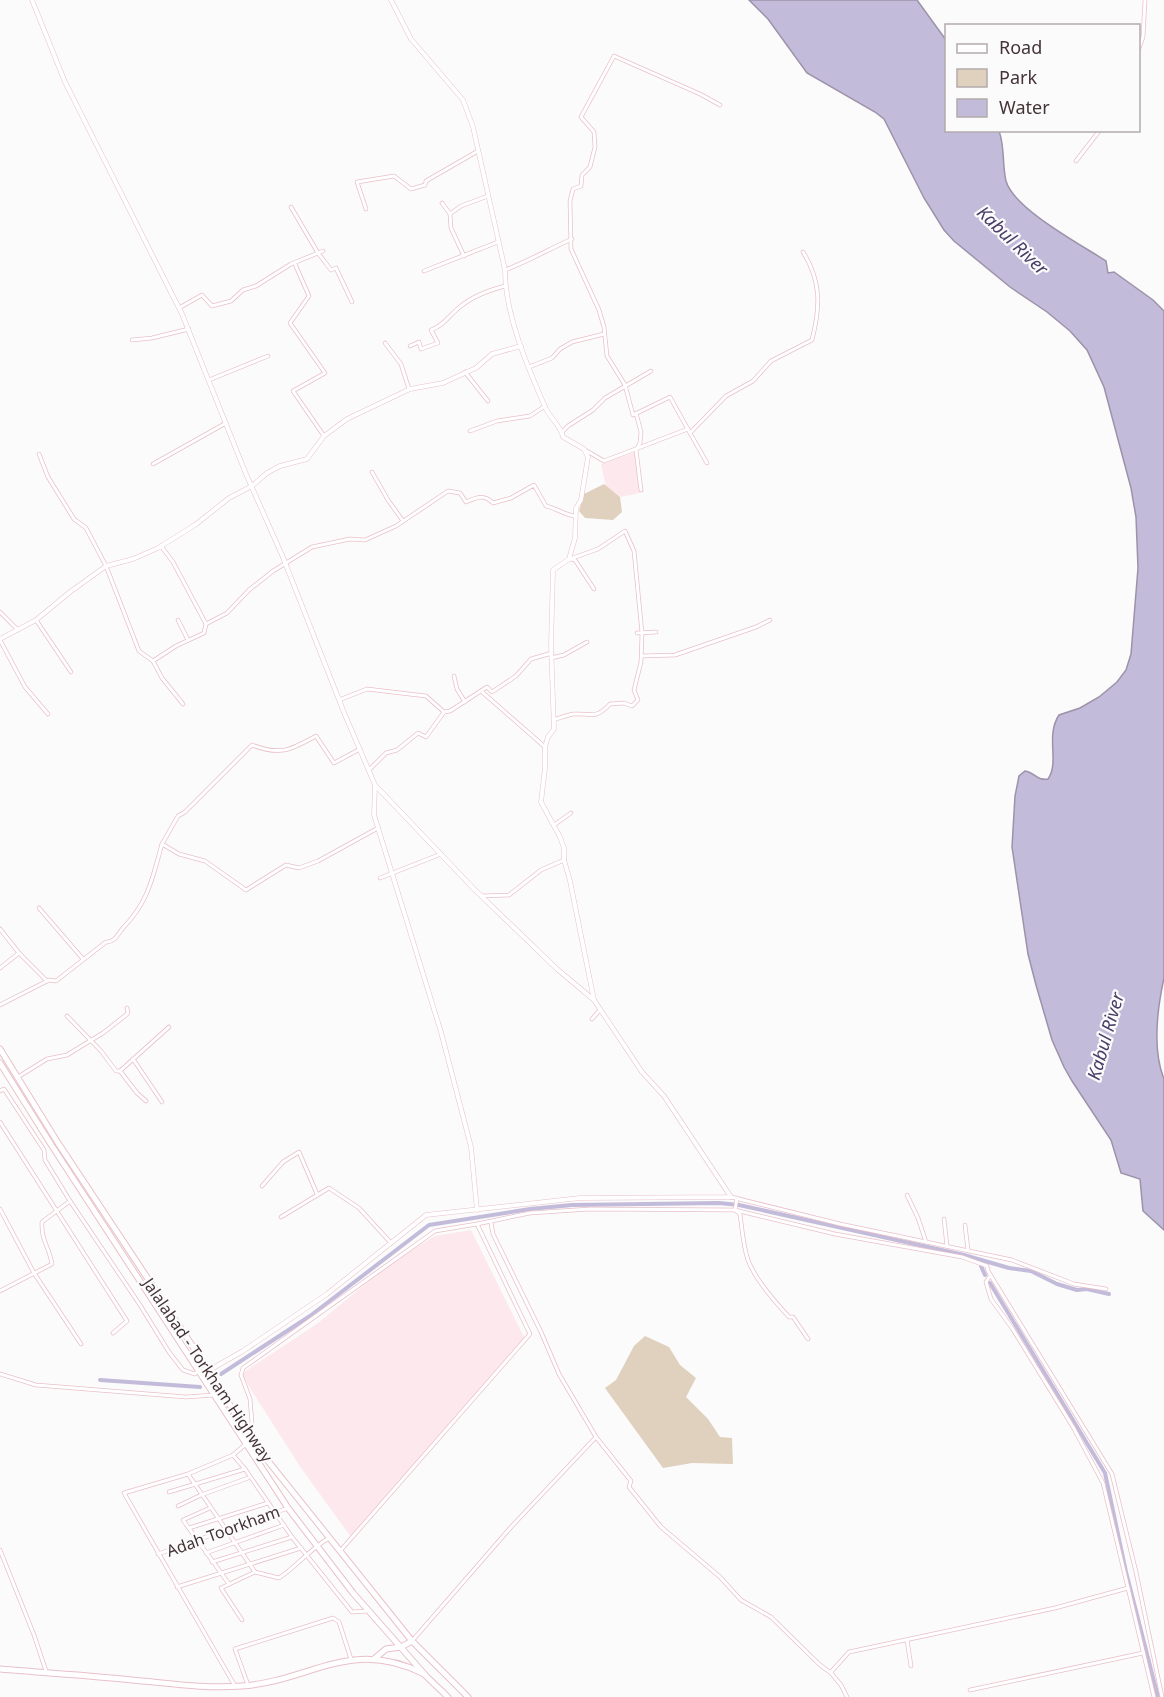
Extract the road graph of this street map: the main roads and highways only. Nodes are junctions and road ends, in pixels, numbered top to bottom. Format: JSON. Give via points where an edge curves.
{"nodes":[{"id":1,"x":0,"y":1048,"type":"edge"},
{"id":2,"x":0,"y":1063,"type":"edge"},
{"id":3,"x":412,"y":1641,"type":"junction"},
{"id":4,"x":401,"y":1647,"type":"junction"},
{"id":5,"x":374,"y":1659,"type":"junction"},
{"id":6,"x":0,"y":1669,"type":"edge"},
{"id":7,"x":426,"y":1676,"type":"junction"},
{"id":8,"x":448,"y":1697,"type":"edge"},
{"id":9,"x":468,"y":1697,"type":"edge"}],
"edges":[{"from":1,"to":3,"type":"highway","name":"Jalalabad - Torkham Highway","via":[[246,1431]]},
{"from":2,"to":4,"type":"highway","name":"Jalalabad - Torkham Highway","via":[[288,1508]]},
{"from":3,"to":4,"type":"highway"},
{"from":3,"to":9,"type":"highway","name":"Jalalabad - Torkham Highway"},
{"from":4,"to":5,"type":"highway","via":[[386,1649]]},
{"from":4,"to":7,"type":"highway","name":"Jalalabad - Torkham Highway"},
{"from":5,"to":6,"type":"highway","via":[[351,1659],[287,1678],[235,1686]]},
{"from":5,"to":7,"type":"highway"},
{"from":7,"to":8,"type":"highway","name":"Jalalabad - Torkham Highway"}]}
